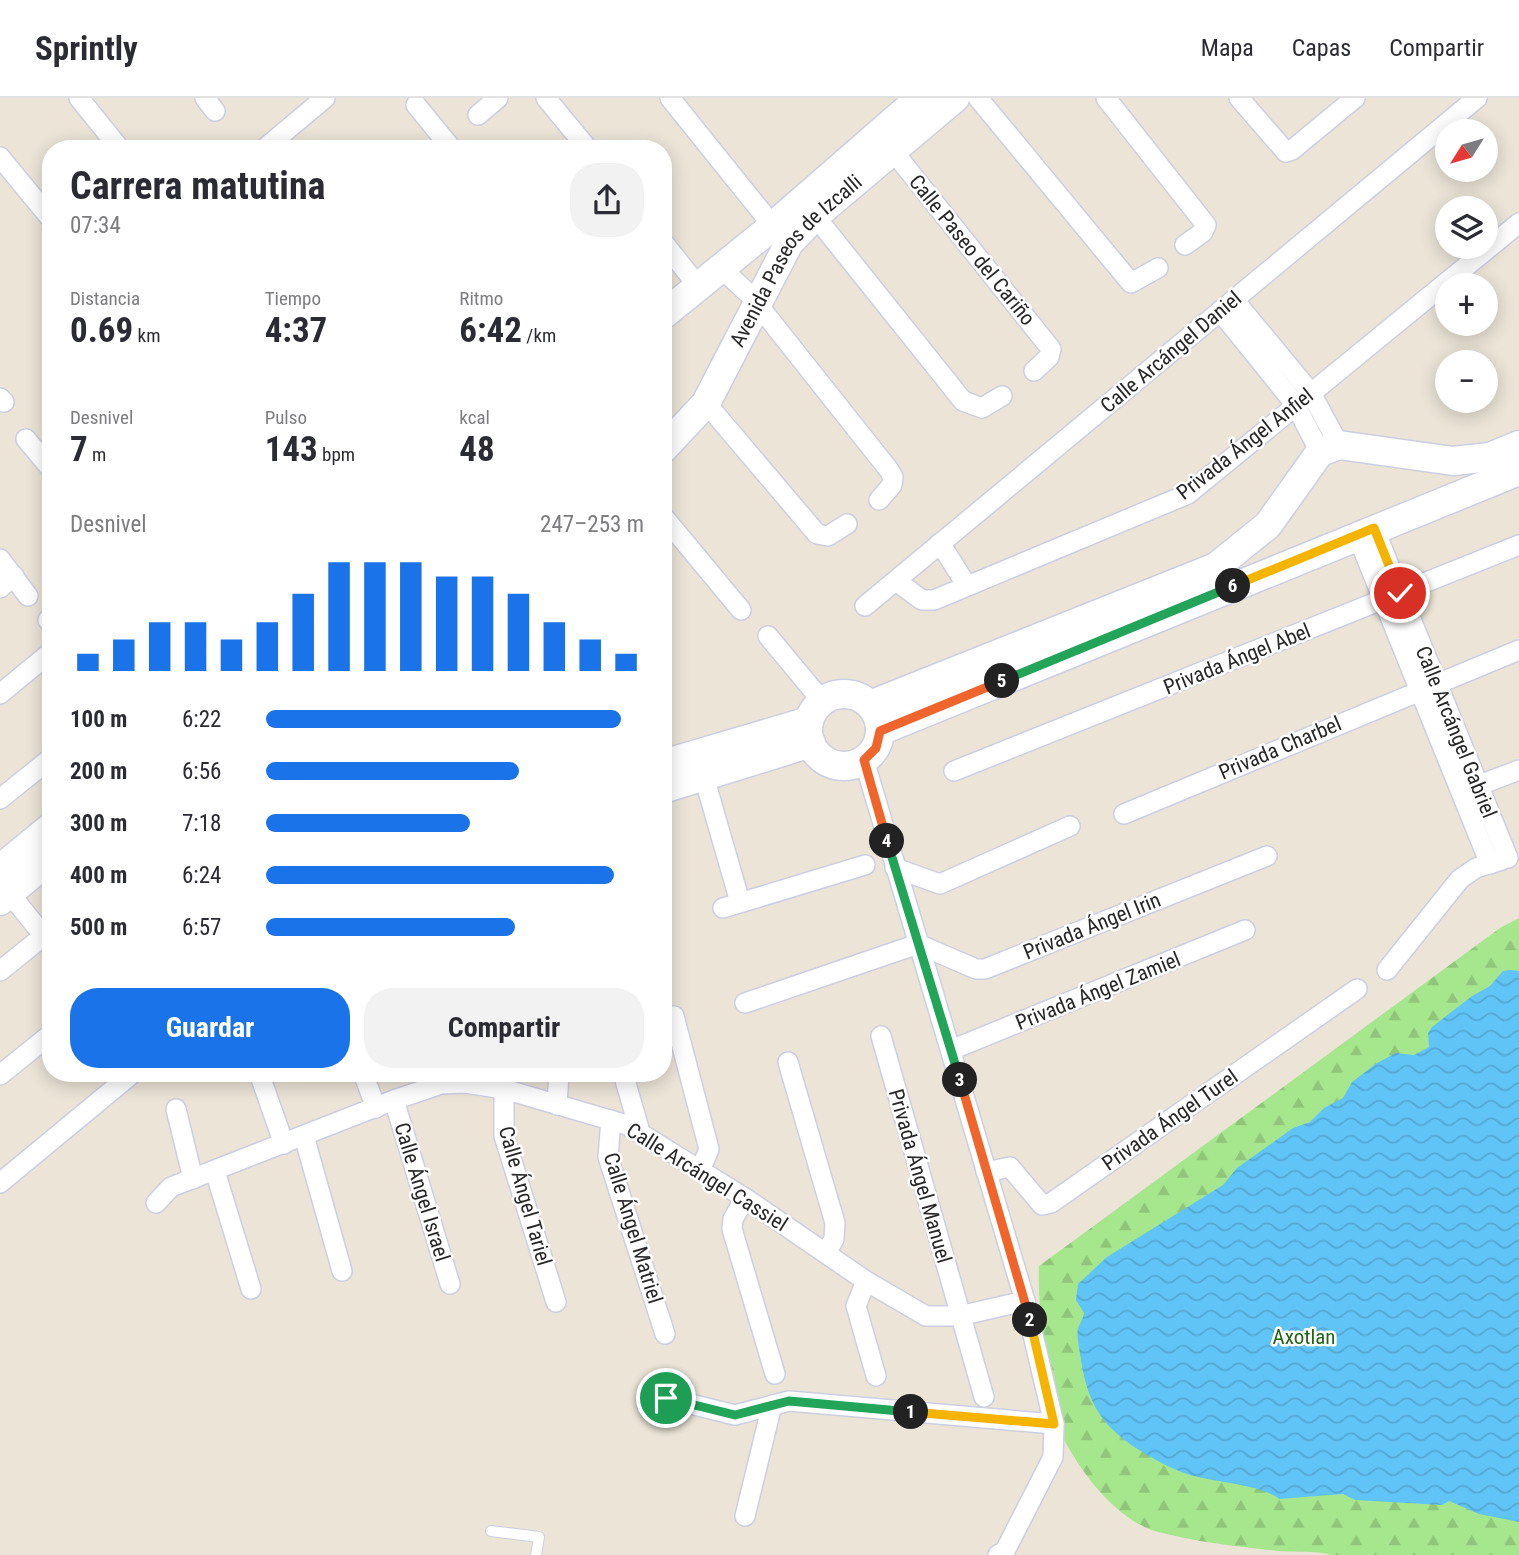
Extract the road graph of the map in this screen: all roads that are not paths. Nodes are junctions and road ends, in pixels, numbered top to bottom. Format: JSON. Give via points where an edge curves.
{"nodes":[{"id":1,"x":79,"y":98,"type":"edge"},
{"id":2,"x":325,"y":98,"type":"edge"},
{"id":3,"x":498,"y":98,"type":"edge"},
{"id":4,"x":547,"y":98,"type":"edge"},
{"id":5,"x":670,"y":98,"type":"edge"},
{"id":6,"x":920,"y":98,"type":"edge"},
{"id":7,"x":955,"y":98,"type":"edge"},
{"id":8,"x":978,"y":98,"type":"edge"},
{"id":9,"x":1106,"y":98,"type":"edge"},
{"id":10,"x":1239,"y":98,"type":"edge"},
{"id":11,"x":1355,"y":98,"type":"edge"},
{"id":12,"x":1477,"y":98,"type":"edge"},
{"id":13,"x":416,"y":105,"type":"dead end"},
{"id":14,"x":478,"y":115,"type":"dead end"},
{"id":15,"x":113,"y":140,"type":"edge"},
{"id":16,"x":275,"y":140,"type":"edge"},
{"id":17,"x":445,"y":140,"type":"edge"},
{"id":18,"x":580,"y":140,"type":"edge"},
{"id":19,"x":893,"y":151,"type":"junction"},
{"id":20,"x":0,"y":157,"type":"edge"},
{"id":21,"x":42,"y":208,"type":"edge"},
{"id":22,"x":816,"y":216,"type":"junction"},
{"id":23,"x":1519,"y":223,"type":"edge"},
{"id":24,"x":773,"y":226,"type":"junction"},
{"id":25,"x":1185,"y":244,"type":"dead end"},
{"id":26,"x":672,"y":254,"type":"edge"},
{"id":27,"x":721,"y":268,"type":"junction"},
{"id":28,"x":1158,"y":268,"type":"dead end"},
{"id":29,"x":698,"y":286,"type":"junction"},
{"id":30,"x":758,"y":304,"type":"junction"},
{"id":31,"x":1227,"y":306,"type":"junction"},
{"id":32,"x":672,"y":308,"type":"edge"},
{"id":33,"x":1034,"y":372,"type":"dead end"},
{"id":34,"x":1002,"y":396,"type":"dead end"},
{"id":35,"x":1303,"y":399,"type":"junction"},
{"id":36,"x":706,"y":403,"type":"junction"},
{"id":37,"x":26,"y":439,"type":"dead end"},
{"id":38,"x":672,"y":439,"type":"edge"},
{"id":39,"x":1519,"y":445,"type":"edge"},
{"id":40,"x":1329,"y":448,"type":"junction"},
{"id":41,"x":42,"y":458,"type":"edge"},
{"id":42,"x":1453,"y":461,"type":"junction"},
{"id":43,"x":1519,"y":471,"type":"edge"},
{"id":44,"x":1460,"y":494,"type":"junction"},
{"id":45,"x":879,"y":500,"type":"dead end"},
{"id":46,"x":847,"y":524,"type":"dead end"},
{"id":47,"x":1268,"y":525,"type":"junction"},
{"id":48,"x":672,"y":527,"type":"edge"},
{"id":49,"x":1366,"y":532,"type":"junction"},
{"id":50,"x":940,"y":543,"type":"junction"},
{"id":51,"x":1519,"y":545,"type":"edge"},
{"id":52,"x":0,"y":559,"type":"edge"},
{"id":53,"x":1294,"y":560,"type":"junction"},
{"id":54,"x":7,"y":582,"type":"edge"},
{"id":55,"x":896,"y":582,"type":"junction"},
{"id":56,"x":967,"y":586,"type":"junction"},
{"id":57,"x":29,"y":596,"type":"dead end"},
{"id":58,"x":1392,"y":597,"type":"junction"},
{"id":59,"x":864,"y":607,"type":"dead end"},
{"id":60,"x":741,"y":610,"type":"dead end"},
{"id":61,"x":768,"y":636,"type":"dead end"},
{"id":62,"x":1519,"y":650,"type":"edge"},
{"id":63,"x":42,"y":659,"type":"edge"},
{"id":64,"x":1427,"y":686,"type":"junction"},
{"id":65,"x":0,"y":694,"type":"edge"},
{"id":66,"x":870,"y":705,"type":"junction"},
{"id":67,"x":814,"y":722,"type":"junction"},
{"id":68,"x":880,"y":731,"type":"junction"},
{"id":69,"x":864,"y":760,"type":"junction"},
{"id":70,"x":672,"y":761,"type":"edge"},
{"id":71,"x":42,"y":765,"type":"edge"},
{"id":72,"x":1519,"y":770,"type":"edge"},
{"id":73,"x":954,"y":771,"type":"dead end"},
{"id":74,"x":704,"y":777,"type":"junction"},
{"id":75,"x":672,"y":786,"type":"edge"},
{"id":76,"x":1477,"y":786,"type":"junction"},
{"id":77,"x":0,"y":799,"type":"edge"},
{"id":78,"x":1124,"y":814,"type":"dead end"},
{"id":79,"x":1070,"y":826,"type":"dead end"},
{"id":80,"x":42,"y":838,"type":"edge"},
{"id":81,"x":1267,"y":856,"type":"dead end"},
{"id":82,"x":1506,"y":860,"type":"edge"},
{"id":83,"x":42,"y":863,"type":"edge"},
{"id":84,"x":865,"y":865,"type":"dead end"},
{"id":85,"x":895,"y":868,"type":"junction"},
{"id":86,"x":2,"y":886,"type":"edge"},
{"id":87,"x":42,"y":930,"type":"edge"},
{"id":88,"x":1245,"y":930,"type":"dead end"},
{"id":89,"x":42,"y":941,"type":"edge"},
{"id":90,"x":918,"y":944,"type":"junction"},
{"id":91,"x":1387,"y":970,"type":"dead end"},
{"id":92,"x":0,"y":971,"type":"edge"},
{"id":93,"x":1357,"y":989,"type":"dead end"},
{"id":94,"x":745,"y":1003,"type":"dead end"},
{"id":95,"x":674,"y":1016,"type":"dead end"},
{"id":96,"x":881,"y":1036,"type":"dead end"},
{"id":97,"x":42,"y":1041,"type":"edge"},
{"id":98,"x":951,"y":1050,"type":"junction"},
{"id":99,"x":788,"y":1062,"type":"dead end"},
{"id":100,"x":0,"y":1075,"type":"edge"},
{"id":101,"x":122,"y":1082,"type":"edge"},
{"id":102,"x":262,"y":1082,"type":"edge"},
{"id":103,"x":366,"y":1082,"type":"edge"},
{"id":104,"x":449,"y":1082,"type":"edge"},
{"id":105,"x":479,"y":1082,"type":"edge"},
{"id":106,"x":561,"y":1082,"type":"edge"},
{"id":107,"x":626,"y":1082,"type":"edge"},
{"id":108,"x":504,"y":1089,"type":"junction"},
{"id":109,"x":394,"y":1100,"type":"junction"},
{"id":110,"x":557,"y":1105,"type":"junction"},
{"id":111,"x":376,"y":1108,"type":"junction"},
{"id":112,"x":176,"y":1110,"type":"dead end"},
{"id":113,"x":611,"y":1120,"type":"junction"},
{"id":114,"x":640,"y":1132,"type":"junction"},
{"id":115,"x":304,"y":1136,"type":"junction"},
{"id":116,"x":284,"y":1144,"type":"junction"},
{"id":117,"x":215,"y":1171,"type":"junction"},
{"id":118,"x":700,"y":1171,"type":"junction"},
{"id":119,"x":986,"y":1172,"type":"junction"},
{"id":120,"x":193,"y":1179,"type":"junction"},
{"id":121,"x":0,"y":1183,"type":"edge"},
{"id":122,"x":745,"y":1198,"type":"junction"},
{"id":123,"x":156,"y":1203,"type":"dead end"},
{"id":124,"x":826,"y":1253,"type":"junction"},
{"id":125,"x":342,"y":1270,"type":"dead end"},
{"id":126,"x":866,"y":1280,"type":"junction"},
{"id":127,"x":450,"y":1284,"type":"dead end"},
{"id":128,"x":251,"y":1289,"type":"dead end"},
{"id":129,"x":1026,"y":1301,"type":"junction"},
{"id":130,"x":556,"y":1302,"type":"dead end"},
{"id":131,"x":959,"y":1316,"type":"junction"},
{"id":132,"x":665,"y":1334,"type":"dead end"},
{"id":133,"x":775,"y":1374,"type":"dead end"},
{"id":134,"x":876,"y":1376,"type":"dead end"},
{"id":135,"x":984,"y":1397,"type":"dead end"},
{"id":136,"x":666,"y":1398,"type":"dead end"},
{"id":137,"x":772,"y":1405,"type":"junction"},
{"id":138,"x":1054,"y":1424,"type":"junction"},
{"id":139,"x":745,"y":1517,"type":"dead end"},
{"id":140,"x":491,"y":1531,"type":"dead end"},
{"id":141,"x":1004,"y":1554,"type":"edge"},
{"id":142,"x":536,"y":1555,"type":"edge"}],
"edges":[{"from":1,"to":15,"type":"street"},
{"from":2,"to":16,"type":"street"},
{"from":3,"to":14,"type":"street"},
{"from":4,"to":18,"type":"street"},
{"from":5,"to":24,"type":"street"},
{"from":6,"to":24,"type":"street","name":"Avenida Paseos de Izcalli"},
{"from":7,"to":19,"type":"street","name":"Avenida Paseos de Izcalli"},
{"from":8,"to":28,"type":"street","via":[[1131,284]]},
{"from":9,"to":25,"type":"street","via":[[1206,225]]},
{"from":10,"to":11,"type":"street","via":[[1286,152]]},
{"from":12,"to":31,"type":"street","name":"Calle Arcángel Daniel"},
{"from":13,"to":17,"type":"street"},
{"from":19,"to":22,"type":"street","name":"Avenida Paseos de Izcalli"},
{"from":19,"to":33,"type":"street","name":"Calle Paseo del Cariño","via":[[1051,349]]},
{"from":20,"to":21,"type":"street"},
{"from":22,"to":30,"type":"street","name":"Avenida Paseos de Izcalli","via":[[789,243]]},
{"from":22,"to":34,"type":"street","via":[[963,401],[982,408]]},
{"from":23,"to":35,"type":"street","name":"Privada Ángel Anfiel"},
{"from":24,"to":27,"type":"street","name":"Avenida Paseos de Izcalli"},
{"from":26,"to":29,"type":"street"},
{"from":27,"to":29,"type":"street","name":"Avenida Paseos de Izcalli"},
{"from":27,"to":30,"type":"street"},
{"from":29,"to":32,"type":"street","name":"Avenida Paseos de Izcalli"},
{"from":30,"to":36,"type":"street","name":"Avenida Paseos de Izcalli"},
{"from":30,"to":45,"type":"street","via":[[893,477]]},
{"from":31,"to":35,"type":"street"},
{"from":31,"to":50,"type":"street","name":"Calle Arcángel Daniel"},
{"from":35,"to":40,"type":"street"},
{"from":35,"to":56,"type":"street","name":"Privada Ángel Anfiel","via":[[1188,494]]},
{"from":36,"to":38,"type":"street","name":"Avenida Paseos de Izcalli"},
{"from":36,"to":46,"type":"street","via":[[822,537]]},
{"from":37,"to":41,"type":"street"},
{"from":39,"to":42,"type":"street","via":[[1490,457]]},
{"from":40,"to":42,"type":"street"},
{"from":40,"to":47,"type":"street"},
{"from":42,"to":44,"type":"street","via":[[1462,470]]},
{"from":43,"to":44,"type":"street"},
{"from":44,"to":49,"type":"street"},
{"from":47,"to":53,"type":"street","via":[[1266,538],[1272,550]]},
{"from":47,"to":66,"type":"street","via":[[1216,568]]},
{"from":48,"to":60,"type":"street"},
{"from":49,"to":53,"type":"street"},
{"from":49,"to":58,"type":"street","name":"Calle Arcángel Gabriel"},
{"from":50,"to":55,"type":"street","name":"Calle Arcángel Daniel"},
{"from":50,"to":56,"type":"street"},
{"from":51,"to":58,"type":"street","name":"Privada Ángel Abel"},
{"from":52,"to":54,"type":"street"},
{"from":53,"to":68,"type":"street"},
{"from":54,"to":57,"type":"street"},
{"from":55,"to":56,"type":"street","name":"Privada Ángel Anfiel","via":[[922,600],[934,600]]},
{"from":55,"to":59,"type":"street","name":"Calle Arcángel Daniel"},
{"from":58,"to":64,"type":"street","name":"Calle Arcángel Gabriel"},
{"from":58,"to":73,"type":"street","name":"Privada Ángel Abel"},
{"from":61,"to":67,"type":"street"},
{"from":62,"to":64,"type":"street","name":"Privada Charbel"},
{"from":63,"to":65,"type":"street"},
{"from":64,"to":76,"type":"street","name":"Calle Arcángel Gabriel"},
{"from":64,"to":78,"type":"street","name":"Privada Charbel"},
{"from":64,"to":82,"type":"street","name":"Calle Arcángel Gabriel"},
{"from":66,"to":67,"type":"street","via":[[842,693]]},
{"from":66,"to":68,"type":"street"},
{"from":67,"to":69,"type":"street","via":[[827,762],[839,766]]},
{"from":67,"to":70,"type":"street"},
{"from":67,"to":74,"type":"street"},
{"from":68,"to":69,"type":"street","via":[[876,748]]},
{"from":69,"to":85,"type":"street"},
{"from":71,"to":77,"type":"street"},
{"from":72,"to":76,"type":"street"},
{"from":74,"to":75,"type":"street"},
{"from":74,"to":84,"type":"street","via":[[731,905]]},
{"from":76,"to":82,"type":"street","name":"Calle Arcángel Gabriel"},
{"from":79,"to":85,"type":"street","via":[[940,884]]},
{"from":80,"to":86,"type":"street"},
{"from":81,"to":90,"type":"street","name":"Privada Ángel Irin","via":[[985,969]]},
{"from":82,"to":91,"type":"street","via":[[1460,878]]},
{"from":83,"to":86,"type":"street"},
{"from":85,"to":90,"type":"street"},
{"from":86,"to":87,"type":"street"},
{"from":88,"to":98,"type":"street","name":"Privada Ángel Zamiel"},
{"from":89,"to":92,"type":"street"},
{"from":90,"to":94,"type":"street"},
{"from":90,"to":98,"type":"street"},
{"from":93,"to":119,"type":"street","name":"Privada Ángel Turel","via":[[1051,1203],[1042,1205],[1034,1198],[1010,1167]]},
{"from":95,"to":118,"type":"street","via":[[709,1149]]},
{"from":96,"to":131,"type":"street","name":"Privada Ángel Manuel"},
{"from":97,"to":100,"type":"street"},
{"from":98,"to":119,"type":"street"},
{"from":99,"to":124,"type":"street","via":[[835,1223],[834,1239]]},
{"from":101,"to":121,"type":"street"},
{"from":102,"to":116,"type":"street"},
{"from":103,"to":111,"type":"street"},
{"from":104,"to":109,"type":"street","name":"Calle Arcángel Cassiel"},
{"from":105,"to":108,"type":"street","name":"Calle Arcángel Cassiel"},
{"from":106,"to":110,"type":"street"},
{"from":107,"to":114,"type":"street"},
{"from":108,"to":110,"type":"street","name":"Calle Arcángel Cassiel"},
{"from":108,"to":130,"type":"street","name":"Calle Ángel Tariel","via":[[504,1136]]},
{"from":109,"to":111,"type":"street","name":"Calle Arcángel Cassiel"},
{"from":109,"to":127,"type":"street","name":"Calle Ángel Israel"},
{"from":110,"to":113,"type":"street","name":"Calle Arcángel Cassiel"},
{"from":111,"to":115,"type":"street","name":"Calle Arcángel Cassiel"},
{"from":112,"to":120,"type":"street"},
{"from":113,"to":114,"type":"street","name":"Calle Arcángel Cassiel"},
{"from":113,"to":132,"type":"street","name":"Calle Ángel Matriel","via":[[608,1157]]},
{"from":114,"to":118,"type":"street","name":"Calle Arcángel Cassiel"},
{"from":115,"to":116,"type":"street","name":"Calle Arcángel Cassiel"},
{"from":115,"to":125,"type":"street"},
{"from":116,"to":117,"type":"street","name":"Calle Arcángel Cassiel"},
{"from":117,"to":120,"type":"street","name":"Calle Arcángel Cassiel"},
{"from":117,"to":128,"type":"street"},
{"from":118,"to":122,"type":"street","name":"Calle Arcángel Cassiel"},
{"from":119,"to":129,"type":"street"},
{"from":120,"to":123,"type":"street","name":"Calle Arcángel Cassiel","via":[[171,1187]]},
{"from":122,"to":124,"type":"street","name":"Calle Arcángel Cassiel"},
{"from":122,"to":133,"type":"street","via":[[732,1229]]},
{"from":124,"to":126,"type":"street","name":"Calle Arcángel Cassiel"},
{"from":126,"to":131,"type":"street","name":"Calle Arcángel Cassiel","via":[[926,1316]]},
{"from":126,"to":134,"type":"street","via":[[856,1306]]},
{"from":129,"to":131,"type":"street","name":"Calle Arcángel Cassiel"},
{"from":129,"to":138,"type":"street"},
{"from":131,"to":135,"type":"street","name":"Privada Ángel Manuel"},
{"from":136,"to":137,"type":"street","via":[[735,1415]]},
{"from":137,"to":138,"type":"street","via":[[789,1401]]},
{"from":137,"to":139,"type":"street"},
{"from":138,"to":141,"type":"street","via":[[1053,1457]]},
{"from":140,"to":142,"type":"lane","via":[[539,1537]]}]}
